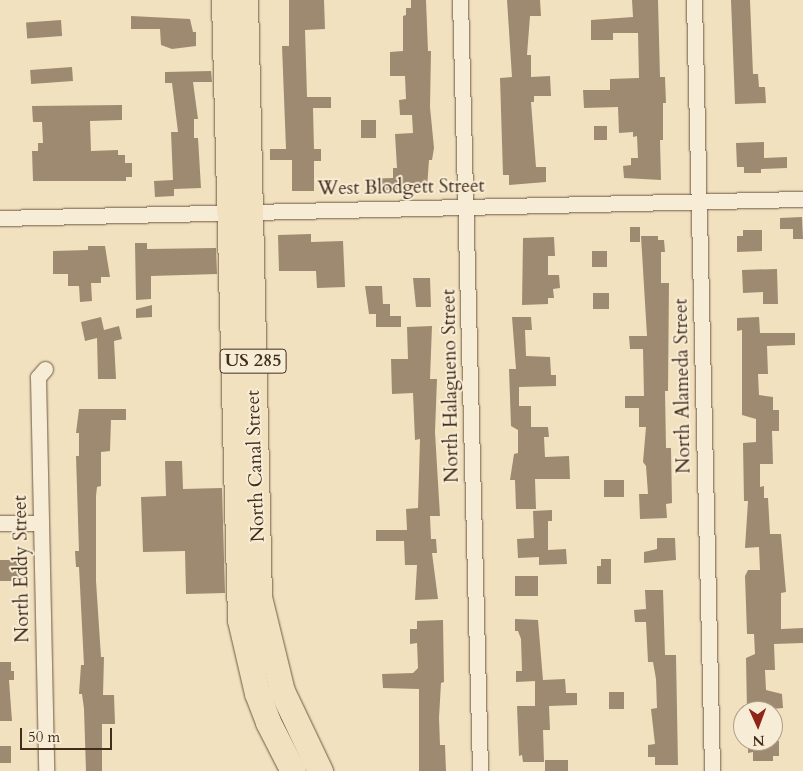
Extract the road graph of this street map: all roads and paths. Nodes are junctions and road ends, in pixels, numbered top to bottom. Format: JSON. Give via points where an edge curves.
{"nodes":[{"id":1,"x":224,"y":0,"type":"edge"},
{"id":2,"x":245,"y":0,"type":"edge"},
{"id":3,"x":460,"y":0,"type":"edge"},
{"id":4,"x":694,"y":0,"type":"edge"},
{"id":5,"x":803,"y":200,"type":"edge"},
{"id":6,"x":699,"y":201,"type":"junction"},
{"id":7,"x":466,"y":206,"type":"junction"},
{"id":8,"x":239,"y":212,"type":"junction"},
{"id":9,"x":0,"y":218,"type":"edge"},
{"id":10,"x":45,"y":369,"type":"dead end"},
{"id":11,"x":41,"y":523,"type":"junction"},
{"id":12,"x":0,"y":524,"type":"edge"},
{"id":13,"x":293,"y":717,"type":"junction"},
{"id":14,"x":291,"y":767,"type":"edge"},
{"id":15,"x":46,"y":771,"type":"edge"},
{"id":16,"x":320,"y":771,"type":"edge"},
{"id":17,"x":480,"y":771,"type":"edge"},
{"id":18,"x":712,"y":771,"type":"edge"}],
"edges":[{"from":1,"to":8,"type":"highway","name":"North Canal Street","number":"US 285"},
{"from":2,"to":8,"type":"highway","name":"North Canal Street","number":"US 285"},
{"from":3,"to":7,"type":"street","name":"North Halagueno Street"},
{"from":4,"to":6,"type":"street","name":"North Alameda Street"},
{"from":5,"to":6,"type":"street","name":"West Blodgett Street"},
{"from":6,"to":7,"type":"street","name":"West Blodgett Street"},
{"from":6,"to":18,"type":"street","name":"North Alameda Street"},
{"from":7,"to":8,"type":"street","name":"West Blodgett Street"},
{"from":7,"to":17,"type":"street","name":"North Halagueno Street"},
{"from":8,"to":9,"type":"street","name":"West Blodgett Street"},
{"from":8,"to":13,"type":"highway","name":"North Canal Street","number":"US 285","via":[[260,597],[277,672]]},
{"from":8,"to":14,"type":"highway","name":"North Canal Street","number":"US 285","via":[[240,620],[257,693]]},
{"from":10,"to":11,"type":"street","name":"North Eddy Street","via":[[38,377]]},
{"from":11,"to":12,"type":"street"},
{"from":11,"to":15,"type":"street","name":"North Eddy Street"},
{"from":13,"to":14,"type":"highway"},
{"from":13,"to":16,"type":"highway","name":"North Canal Street","number":"US 285"}]}
